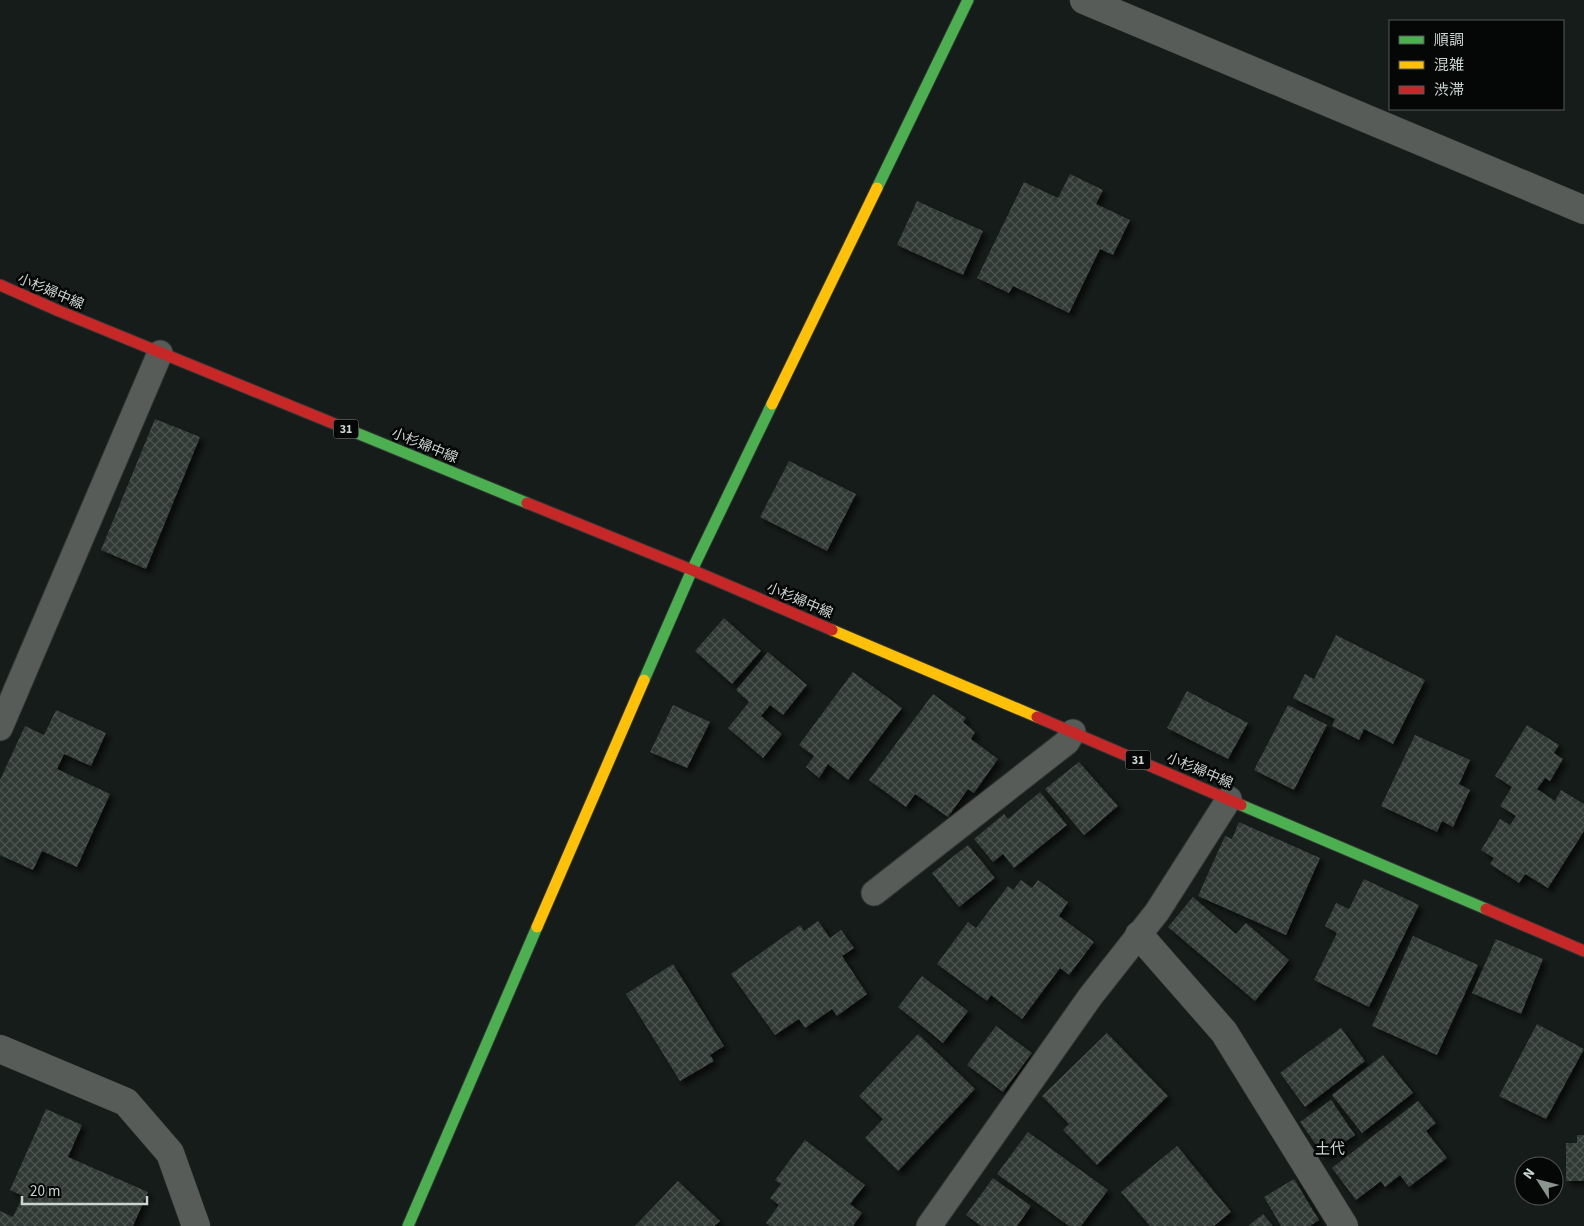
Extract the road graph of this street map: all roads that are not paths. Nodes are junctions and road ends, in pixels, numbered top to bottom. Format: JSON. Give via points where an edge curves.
{"nodes":[{"id":1,"x":968,"y":0,"type":"edge"},
{"id":2,"x":1084,"y":0,"type":"edge"},
{"id":3,"x":1584,"y":210,"type":"edge"},
{"id":4,"x":0,"y":285,"type":"edge"},
{"id":5,"x":160,"y":353,"type":"junction"},
{"id":6,"x":692,"y":570,"type":"junction"},
{"id":7,"x":0,"y":728,"type":"edge"},
{"id":8,"x":1073,"y":732,"type":"junction"},
{"id":9,"x":1229,"y":798,"type":"junction"},
{"id":10,"x":874,"y":893,"type":"dead end"},
{"id":11,"x":1139,"y":935,"type":"junction"},
{"id":12,"x":1584,"y":951,"type":"edge"},
{"id":13,"x":0,"y":1049,"type":"edge"},
{"id":14,"x":196,"y":1226,"type":"edge"},
{"id":15,"x":408,"y":1226,"type":"edge"},
{"id":16,"x":929,"y":1226,"type":"edge"},
{"id":17,"x":1344,"y":1226,"type":"edge"}],
"edges":[{"from":1,"to":6,"type":"main road"},
{"from":2,"to":3,"type":"street"},
{"from":4,"to":5,"type":"main road","name":"小杉婦中線","number":"31"},
{"from":5,"to":6,"type":"main road","name":"小杉婦中線","number":"31"},
{"from":5,"to":7,"type":"lane"},
{"from":6,"to":8,"type":"main road","name":"小杉婦中線","number":"31"},
{"from":6,"to":15,"type":"main road"},
{"from":8,"to":9,"type":"main road","name":"小杉婦中線","number":"31"},
{"from":8,"to":10,"type":"lane","via":[[1068,742]]},
{"from":9,"to":11,"type":"lane"},
{"from":9,"to":12,"type":"main road","name":"小杉婦中線","number":"31"},
{"from":11,"to":16,"type":"lane","via":[[1090,998]]},
{"from":11,"to":17,"type":"street","via":[[1224,1032]]},
{"from":13,"to":14,"type":"street","via":[[126,1102],[170,1153]]}]}
